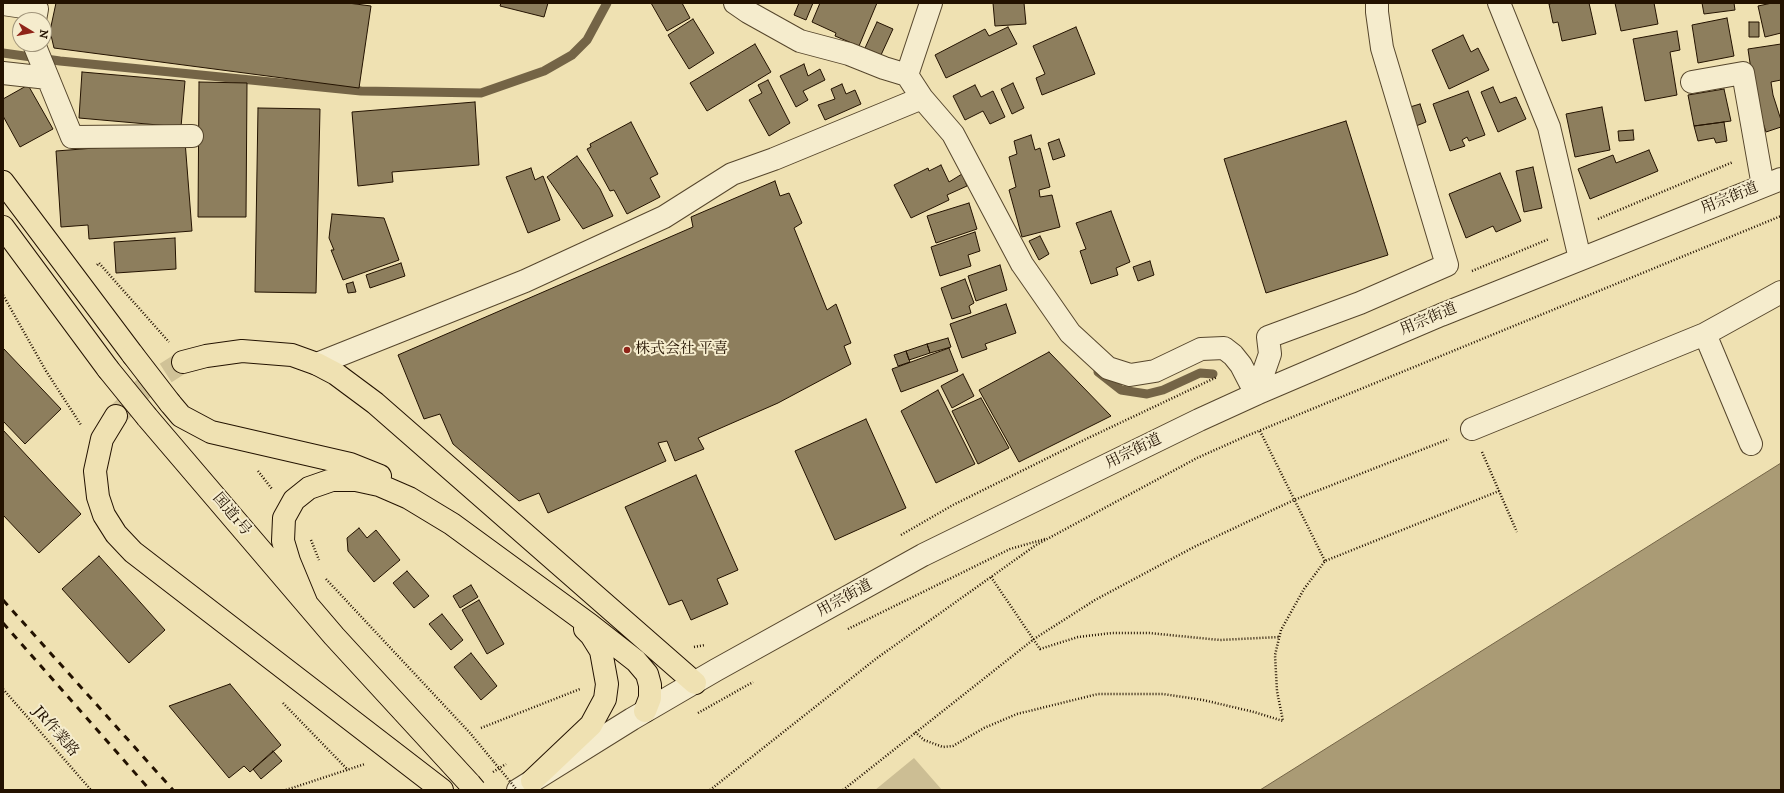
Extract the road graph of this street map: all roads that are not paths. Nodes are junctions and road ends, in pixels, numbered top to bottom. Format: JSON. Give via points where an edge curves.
{"nodes":[{"id":1,"x":735,"y":3,"type":"edge"},
{"id":2,"x":930,"y":3,"type":"edge"},
{"id":3,"x":1377,"y":3,"type":"edge"},
{"id":4,"x":1499,"y":3,"type":"edge"},
{"id":5,"x":3,"y":4,"type":"edge"},
{"id":6,"x":37,"y":12,"type":"edge"},
{"id":7,"x":37,"y":52,"type":"edge"},
{"id":8,"x":3,"y":74,"type":"edge"},
{"id":9,"x":907,"y":75,"type":"junction"},
{"id":10,"x":48,"y":78,"type":"junction"},
{"id":11,"x":1692,"y":82,"type":"dead end"},
{"id":12,"x":922,"y":98,"type":"junction"},
{"id":13,"x":192,"y":136,"type":"dead end"},
{"id":14,"x":3,"y":182,"type":"edge"},
{"id":15,"x":1772,"y":183,"type":"edge"},
{"id":16,"x":3,"y":227,"type":"edge"},
{"id":17,"x":1580,"y":259,"type":"junction"},
{"id":18,"x":1781,"y":292,"type":"edge"},
{"id":19,"x":1705,"y":334,"type":"junction"},
{"id":20,"x":177,"y":354,"type":"tunnel mouth"},
{"id":21,"x":317,"y":364,"type":"junction"},
{"id":22,"x":1256,"y":394,"type":"junction"},
{"id":23,"x":116,"y":416,"type":"tunnel mouth"},
{"id":24,"x":1472,"y":429,"type":"road end"},
{"id":25,"x":1751,"y":444,"type":"dead end"},
{"id":26,"x":444,"y":519,"type":"junction"},
{"id":27,"x":306,"y":602,"type":"junction"},
{"id":28,"x":558,"y":603,"type":"junction"},
{"id":29,"x":695,"y":683,"type":"junction"},
{"id":30,"x":645,"y":711,"type":"junction"},
{"id":31,"x":472,"y":787,"type":"edge"},
{"id":32,"x":522,"y":787,"type":"edge"},
{"id":33,"x":442,"y":790,"type":"edge"}],
"edges":[{"from":1,"to":9,"type":"street","via":[[800,41],[849,54]]},
{"from":2,"to":9,"type":"street"},
{"from":3,"to":22,"type":"street","via":[[1382,48],[1447,265],[1360,303],[1268,338],[1270,354]]},
{"from":4,"to":17,"type":"street","via":[[1549,127]]},
{"from":5,"to":6,"type":"street","via":[[37,9]]},
{"from":7,"to":10,"type":"street"},
{"from":8,"to":10,"type":"street"},
{"from":9,"to":12,"type":"street"},
{"from":10,"to":13,"type":"street","via":[[72,137]]},
{"from":11,"to":15,"type":"street","via":[[1743,73],[1757,152]]},
{"from":12,"to":21,"type":"street","via":[[732,174],[664,217],[526,281]]},
{"from":12,"to":22,"type":"street","via":[[953,134],[1022,264],[1070,333],[1108,368],[1130,375],[1155,371],[1201,349],[1224,348],[1241,365]]},
{"from":14,"to":26,"type":"highway","bridge":true,"via":[[181,416],[211,432],[350,464],[374,473],[407,492]]},
{"from":15,"to":17,"type":"street","name":"用宗街道"},
{"from":16,"to":27,"type":"highway","name":"国道1号","bridge":true,"via":[[108,369]]},
{"from":17,"to":22,"type":"street","name":"用宗街道"},
{"from":18,"to":19,"type":"street"},
{"from":19,"to":24,"type":"street"},
{"from":19,"to":25,"type":"street"},
{"from":20,"to":21,"type":"highway","via":[[206,356],[242,350],[292,355]]},
{"from":21,"to":29,"type":"highway","via":[[336,374],[375,403]]},
{"from":22,"to":29,"type":"street","name":"用宗街道","via":[[923,555]]},
{"from":23,"to":33,"type":"highway","via":[[102,439],[95,471],[98,496],[104,515],[116,534],[133,552]]},
{"from":26,"to":27,"type":"highway","via":[[379,484],[356,480],[332,480],[309,488],[294,500],[284,518],[282,541]]},
{"from":26,"to":28,"type":"highway"},
{"from":27,"to":31,"type":"highway","name":"国道1号"},
{"from":28,"to":30,"type":"highway","via":[[590,624],[636,661],[647,674],[650,698]]},
{"from":28,"to":32,"type":"highway","via":[[591,635],[601,651],[607,684],[605,699],[591,725]]},
{"from":29,"to":30,"type":"street","name":"用宗街道"},
{"from":30,"to":32,"type":"street","name":"用宗街道"}]}
